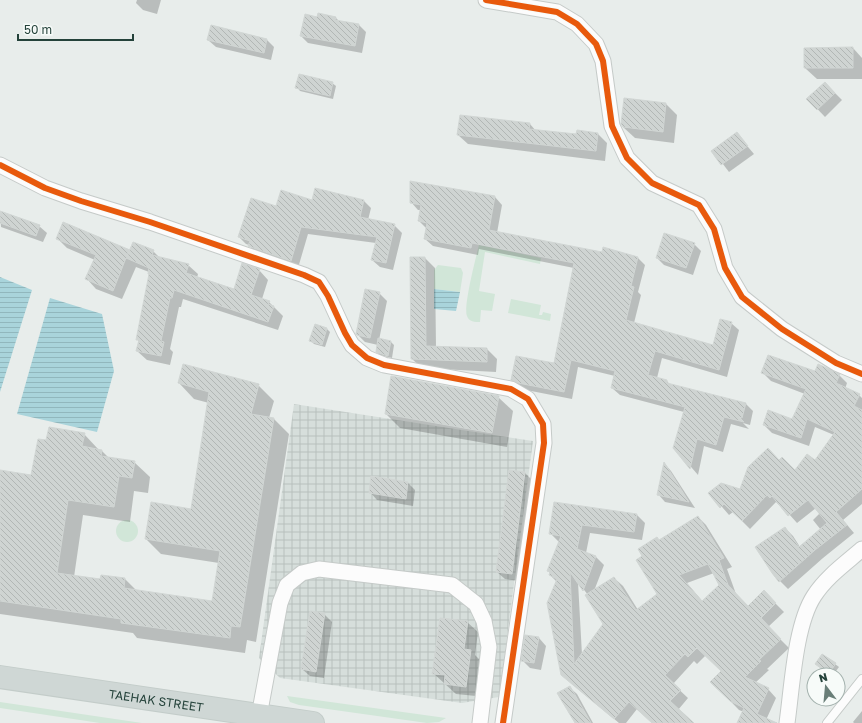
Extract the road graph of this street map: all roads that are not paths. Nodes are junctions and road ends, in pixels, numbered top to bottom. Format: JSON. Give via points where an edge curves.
{"nodes":[{"id":1,"x":486,"y":0,"type":"edge"},
{"id":2,"x":0,"y":165,"type":"edge"},
{"id":3,"x":862,"y":374,"type":"edge"},
{"id":4,"x":862,"y":549,"type":"edge"},
{"id":5,"x":0,"y":677,"type":"edge"},
{"id":6,"x":862,"y":679,"type":"edge"},
{"id":7,"x":259,"y":716,"type":"junction"},
{"id":8,"x":313,"y":723,"type":"edge"},
{"id":9,"x":480,"y":723,"type":"edge"},
{"id":10,"x":503,"y":723,"type":"edge"},
{"id":11,"x":787,"y":723,"type":"edge"},
{"id":12,"x":827,"y":723,"type":"edge"}],
"edges":[{"from":1,"to":3,"type":"street","via":[[557,12],[577,24],[596,44],[603,61],[612,126],[628,158],[652,183],[699,205],[714,229],[725,268],[742,297],[782,330],[836,363]]},
{"from":2,"to":10,"type":"street","via":[[44,188],[157,224],[319,282],[352,345],[367,358],[384,365],[511,389],[528,398],[543,424],[544,443]]},
{"from":4,"to":11,"type":"street","via":[[824,584],[806,611],[798,643]]},
{"from":5,"to":7,"type":"main road","name":"TAEHAK STREET"},
{"from":6,"to":12,"type":"lane"},
{"from":7,"to":8,"type":"main road","name":"TAEHAK STREET"},
{"from":7,"to":9,"type":"street","via":[[280,603],[287,585],[302,573],[319,569],[452,585],[476,604],[484,621],[489,647]]}]}
